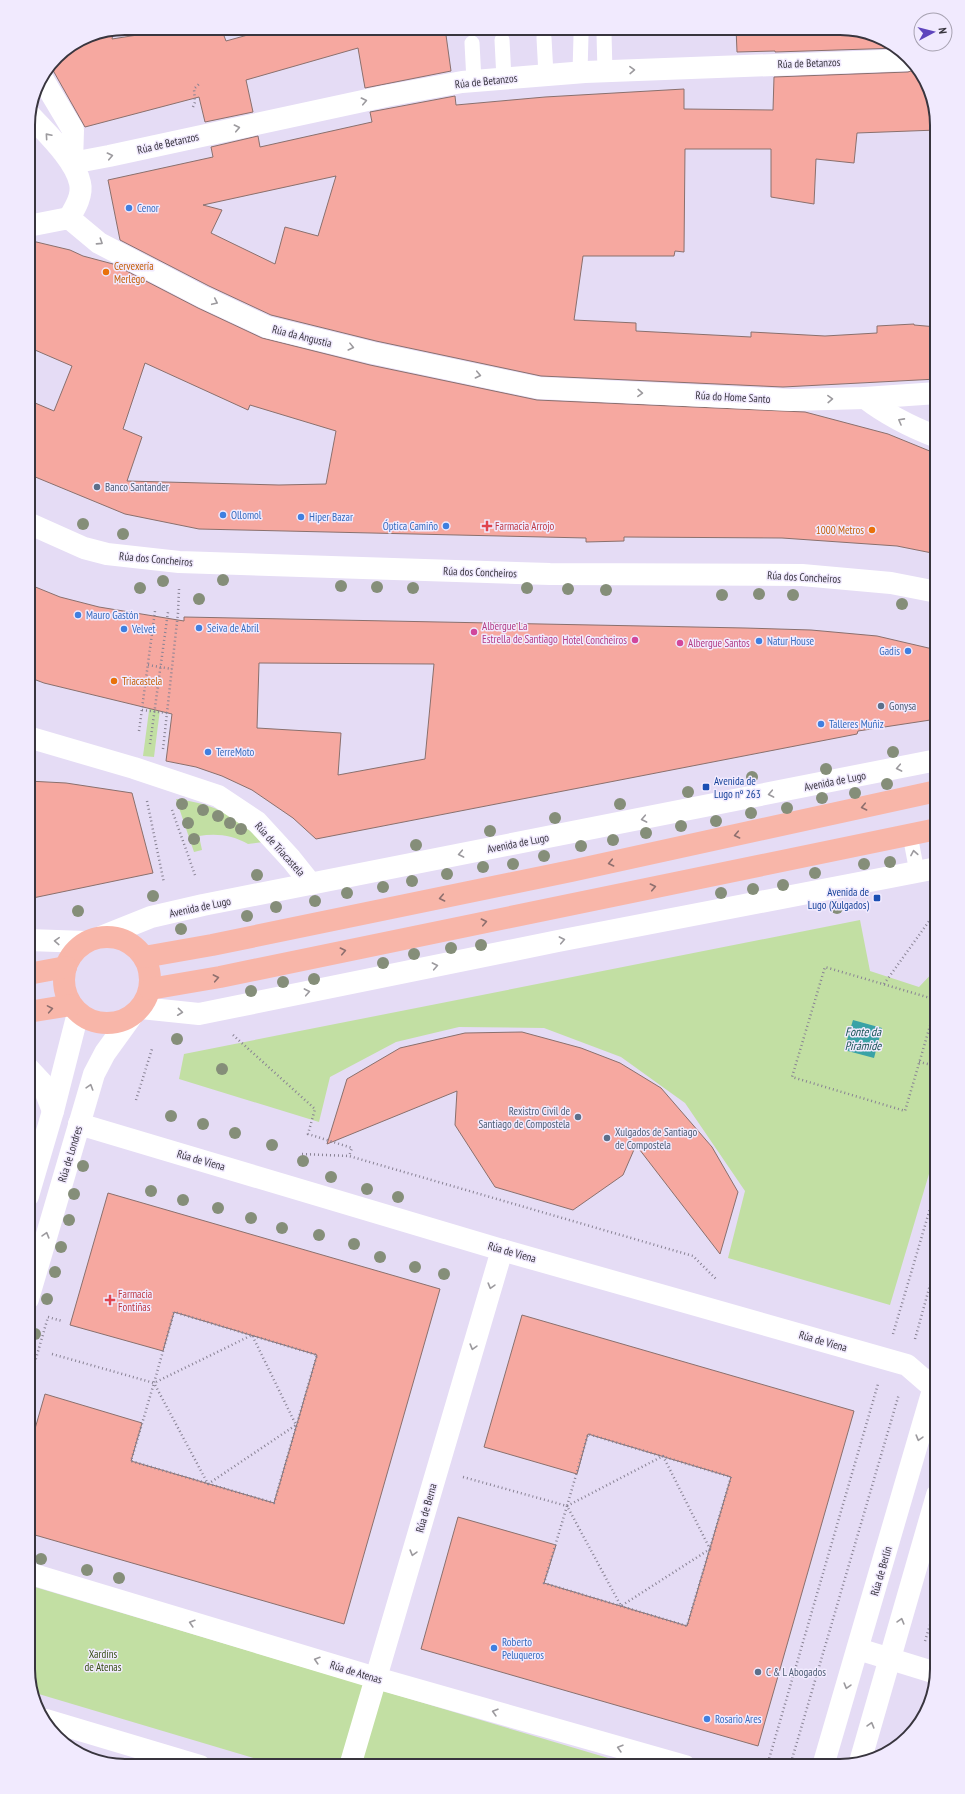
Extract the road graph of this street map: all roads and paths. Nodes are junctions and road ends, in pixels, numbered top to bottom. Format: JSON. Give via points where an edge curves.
{"nodes":[{"id":1,"x":604,"y":35,"type":"edge"},
{"id":2,"x":581,"y":36,"type":"dead end"},
{"id":3,"x":544,"y":38,"type":"dead end"},
{"id":4,"x":502,"y":40,"type":"dead end"},
{"id":5,"x":472,"y":43,"type":"dead end"},
{"id":6,"x":903,"y":60,"type":"edge"},
{"id":7,"x":604,"y":71,"type":"junction"},
{"id":8,"x":580,"y":72,"type":"junction"},
{"id":9,"x":546,"y":75,"type":"junction"},
{"id":10,"x":504,"y":78,"type":"junction"},
{"id":11,"x":474,"y":81,"type":"junction"},
{"id":12,"x":45,"y":83,"type":"edge"},
{"id":13,"x":199,"y":84,"type":"dead end"},
{"id":14,"x":193,"y":107,"type":"dead end"},
{"id":15,"x":35,"y":121,"type":"edge"},
{"id":16,"x":72,"y":163,"type":"junction"},
{"id":17,"x":69,"y":218,"type":"junction"},
{"id":18,"x":35,"y":225,"type":"edge"},
{"id":19,"x":602,"y":392,"type":"joint"},
{"id":20,"x":930,"y":393,"type":"edge"},
{"id":21,"x":865,"y":398,"type":"junction"},
{"id":22,"x":930,"y":434,"type":"edge"},
{"id":23,"x":35,"y":527,"type":"edge"},
{"id":24,"x":930,"y":591,"type":"edge"},
{"id":25,"x":155,"y":611,"type":"dead end"},
{"id":26,"x":168,"y":612,"type":"dead end"},
{"id":27,"x":178,"y":613,"type":"dead end"},
{"id":28,"x":148,"y":665,"type":"junction"},
{"id":29,"x":172,"y":669,"type":"junction"},
{"id":30,"x":142,"y":710,"type":"junction"},
{"id":31,"x":167,"y":713,"type":"junction"},
{"id":32,"x":139,"y":731,"type":"dead end"},
{"id":33,"x":35,"y":739,"type":"edge"},
{"id":34,"x":149,"y":746,"type":"dead end"},
{"id":35,"x":930,"y":761,"type":"edge"},
{"id":36,"x":160,"y":776,"type":"junction"},
{"id":37,"x":930,"y":793,"type":"edge"},
{"id":38,"x":147,"y":800,"type":"dead end"},
{"id":39,"x":930,"y":830,"type":"edge"},
{"id":40,"x":910,"y":834,"type":"junction"},
{"id":41,"x":927,"y":870,"type":"edge"},
{"id":42,"x":195,"y":875,"type":"dead end"},
{"id":43,"x":164,"y":883,"type":"dead end"},
{"id":44,"x":311,"y":884,"type":"junction"},
{"id":45,"x":930,"y":920,"type":"edge"},
{"id":46,"x":35,"y":940,"type":"edge"},
{"id":47,"x":94,"y":940,"type":"junction"},
{"id":48,"x":144,"y":957,"type":"junction"},
{"id":49,"x":66,"y":967,"type":"junction"},
{"id":50,"x":35,"y":973,"type":"edge"},
{"id":51,"x":884,"y":984,"type":"junction"},
{"id":52,"x":930,"y":999,"type":"edge"},
{"id":53,"x":141,"y":1005,"type":"junction"},
{"id":54,"x":75,"y":1009,"type":"junction"},
{"id":55,"x":35,"y":1012,"type":"edge"},
{"id":56,"x":930,"y":1026,"type":"edge"},
{"id":57,"x":231,"y":1033,"type":"dead end"},
{"id":58,"x":152,"y":1049,"type":"dead end"},
{"id":59,"x":920,"y":1062,"type":"junction"},
{"id":60,"x":930,"y":1064,"type":"edge"},
{"id":61,"x":35,"y":1076,"type":"edge"},
{"id":62,"x":136,"y":1100,"type":"dead end"},
{"id":63,"x":53,"y":1110,"type":"junction"},
{"id":64,"x":79,"y":1124,"type":"junction"},
{"id":65,"x":302,"y":1154,"type":"dead end"},
{"id":66,"x":349,"y":1156,"type":"junction"},
{"id":67,"x":35,"y":1172,"type":"edge"},
{"id":68,"x":930,"y":1208,"type":"edge"},
{"id":69,"x":502,"y":1250,"type":"junction"},
{"id":70,"x":35,"y":1275,"type":"edge"},
{"id":71,"x":717,"y":1280,"type":"dead end"},
{"id":72,"x":930,"y":1285,"type":"edge"},
{"id":73,"x":252,"y":1335,"type":"junction"},
{"id":74,"x":891,"y":1339,"type":"dead end"},
{"id":75,"x":914,"y":1342,"type":"dead end"},
{"id":76,"x":52,"y":1354,"type":"dead end"},
{"id":77,"x":930,"y":1380,"type":"edge"},
{"id":78,"x":879,"y":1382,"type":"dead end"},
{"id":79,"x":154,"y":1383,"type":"junction"},
{"id":80,"x":898,"y":1395,"type":"dead end"},
{"id":81,"x":930,"y":1404,"type":"edge"},
{"id":82,"x":296,"y":1425,"type":"junction"},
{"id":83,"x":662,"y":1456,"type":"junction"},
{"id":84,"x":438,"y":1470,"type":"junction"},
{"id":85,"x":208,"y":1484,"type":"junction"},
{"id":86,"x":567,"y":1506,"type":"junction"},
{"id":87,"x":930,"y":1519,"type":"edge"},
{"id":88,"x":710,"y":1548,"type":"junction"},
{"id":89,"x":35,"y":1575,"type":"edge"},
{"id":90,"x":621,"y":1606,"type":"junction"},
{"id":91,"x":930,"y":1626,"type":"edge"},
{"id":92,"x":923,"y":1648,"type":"dead end"},
{"id":93,"x":858,"y":1649,"type":"junction"},
{"id":94,"x":890,"y":1659,"type":"junction"},
{"id":95,"x":930,"y":1671,"type":"edge"},
{"id":96,"x":376,"y":1678,"type":"junction"},
{"id":97,"x":52,"y":1722,"type":"edge"},
{"id":98,"x":862,"y":1756,"type":"edge"},
{"id":99,"x":177,"y":1759,"type":"edge"},
{"id":100,"x":352,"y":1759,"type":"edge"},
{"id":101,"x":660,"y":1759,"type":"edge"},
{"id":102,"x":769,"y":1759,"type":"edge"},
{"id":103,"x":792,"y":1759,"type":"edge"},
{"id":104,"x":825,"y":1759,"type":"edge"}],
"edges":[{"from":1,"to":7,"type":"lane"},
{"from":2,"to":8,"type":"lane"},
{"from":3,"to":9,"type":"lane"},
{"from":4,"to":10,"type":"lane"},
{"from":5,"to":11,"type":"lane"},
{"from":7,"to":6,"type":"street","name":"Rúa de Betanzos","one_way":true},
{"from":7,"to":8,"type":"street","name":"Rúa de Betanzos"},
{"from":8,"to":9,"type":"street","name":"Rúa de Betanzos"},
{"from":9,"to":10,"type":"street","name":"Rúa de Betanzos"},
{"from":10,"to":11,"type":"street","name":"Rúa de Betanzos"},
{"from":16,"to":11,"type":"street","name":"Rúa de Betanzos","one_way":true,"via":[[386,96]]},
{"from":12,"to":16,"type":"street","via":[[73,130]]},
{"from":13,"to":14,"type":"path","via":[[194,89]]},
{"from":16,"to":15,"type":"street","one_way":true},
{"from":16,"to":17,"type":"street","via":[[81,184],[78,203]]},
{"from":17,"to":18,"type":"street"},
{"from":17,"to":19,"type":"street","name":"Rúa da Angustia","one_way":true,"via":[[99,243],[203,297],[268,327],[373,353],[539,388]]},
{"from":19,"to":21,"type":"street","name":"Rúa do Home Santo","one_way":true,"via":[[791,400]]},
{"from":20,"to":21,"type":"street","name":"Rúa do Home Santo"},
{"from":22,"to":21,"type":"street","one_way":true,"via":[[904,423]]},
{"from":23,"to":24,"type":"street","name":"Rúa dos Concheiros","via":[[84,548],[107,554],[179,562],[550,574],[802,575],[891,583]]},
{"from":25,"to":28,"type":"path"},
{"from":26,"to":34,"type":"path"},
{"from":27,"to":29,"type":"path"},
{"from":28,"to":29,"type":"path"},
{"from":28,"to":30,"type":"path"},
{"from":29,"to":31,"type":"path"},
{"from":30,"to":31,"type":"path"},
{"from":30,"to":32,"type":"path"},
{"from":31,"to":36,"type":"path"},
{"from":33,"to":36,"type":"street","name":"Rúa de Triacastela"},
{"from":35,"to":44,"type":"street","name":"Avenida de Lugo","one_way":true},
{"from":36,"to":42,"type":"path"},
{"from":36,"to":44,"type":"street","name":"Rúa de Triacastela","via":[[218,796],[257,822]]},
{"from":37,"to":48,"type":"main road","one_way":true,"via":[[571,871]]},
{"from":38,"to":43,"type":"path"},
{"from":39,"to":40,"type":"main road"},
{"from":41,"to":40,"type":"lane","one_way":true},
{"from":53,"to":40,"type":"main road","one_way":true,"via":[[220,977]]},
{"from":53,"to":41,"type":"street","one_way":true,"via":[[199,1014]]},
{"from":44,"to":47,"type":"street","name":"Avenida de Lugo","via":[[151,917]]},
{"from":45,"to":51,"type":"path"},
{"from":47,"to":46,"type":"street","name":"Avenida de Lugo","one_way":true},
{"from":47,"to":48,"type":"main road","via":[[114,937],[124,940],[132,944]]},
{"from":47,"to":49,"type":"main road","via":[[77,948]]},
{"from":48,"to":53,"type":"main road","via":[[150,970]]},
{"from":49,"to":50,"type":"main road"},
{"from":49,"to":54,"type":"main road","via":[[65,992]]},
{"from":51,"to":52,"type":"path"},
{"from":51,"to":59,"type":"path","via":[[825,967],[792,1077],[905,1111]]},
{"from":53,"to":54,"type":"main road","via":[[115,1024],[101,1024],[90,1020]]},
{"from":64,"to":53,"type":"street","name":"Rúa de Londres","one_way":true,"via":[[100,1062]]},
{"from":55,"to":54,"type":"main road","one_way":true},
{"from":54,"to":63,"type":"street"},
{"from":56,"to":59,"type":"path"},
{"from":57,"to":66,"type":"path","via":[[314,1109],[308,1134],[352,1148]]},
{"from":58,"to":62,"type":"path"},
{"from":59,"to":60,"type":"path"},
{"from":61,"to":63,"type":"street","via":[[42,1083]]},
{"from":63,"to":67,"type":"street"},
{"from":64,"to":69,"type":"street","name":"Rúa de Viena"},
{"from":70,"to":64,"type":"street","name":"Rúa de Londres","one_way":true},
{"from":65,"to":66,"type":"path"},
{"from":66,"to":71,"type":"path","via":[[693,1256]]},
{"from":68,"to":74,"type":"path"},
{"from":69,"to":77,"type":"street","name":"Rúa de Viena","via":[[907,1365]]},
{"from":69,"to":84,"type":"street","name":"Rúa de Berna","one_way":true},
{"from":72,"to":75,"type":"path"},
{"from":73,"to":79,"type":"path"},
{"from":73,"to":79,"type":"path","via":[[174,1312]]},
{"from":73,"to":82,"type":"path"},
{"from":73,"to":82,"type":"path","via":[[317,1355]]},
{"from":76,"to":79,"type":"path"},
{"from":78,"to":102,"type":"path"},
{"from":79,"to":85,"type":"path"},
{"from":79,"to":85,"type":"path","via":[[131,1461]]},
{"from":80,"to":103,"type":"path"},
{"from":81,"to":93,"type":"street","name":"Rúa de Berlín","one_way":true},
{"from":82,"to":85,"type":"path"},
{"from":82,"to":85,"type":"path","via":[[274,1503]]},
{"from":83,"to":86,"type":"path"},
{"from":83,"to":86,"type":"path","via":[[588,1434]]},
{"from":83,"to":88,"type":"path"},
{"from":83,"to":88,"type":"path","via":[[731,1477]]},
{"from":84,"to":86,"type":"path"},
{"from":84,"to":96,"type":"street","name":"Rúa de Berna","one_way":true},
{"from":86,"to":90,"type":"path"},
{"from":86,"to":90,"type":"path","via":[[544,1583]]},
{"from":94,"to":87,"type":"street","one_way":true},
{"from":88,"to":90,"type":"path"},
{"from":88,"to":90,"type":"path","via":[[687,1626]]},
{"from":96,"to":89,"type":"street","name":"Rúa de Atenas","one_way":true},
{"from":91,"to":92,"type":"path"},
{"from":93,"to":94,"type":"street"},
{"from":93,"to":104,"type":"street","name":"Rúa de Berlín","one_way":true},
{"from":94,"to":95,"type":"street"},
{"from":98,"to":94,"type":"street","one_way":true},
{"from":96,"to":100,"type":"street","name":"Rúa de Berna"},
{"from":101,"to":96,"type":"street","name":"Rúa de Atenas","one_way":true},
{"from":97,"to":99,"type":"street"}]}
